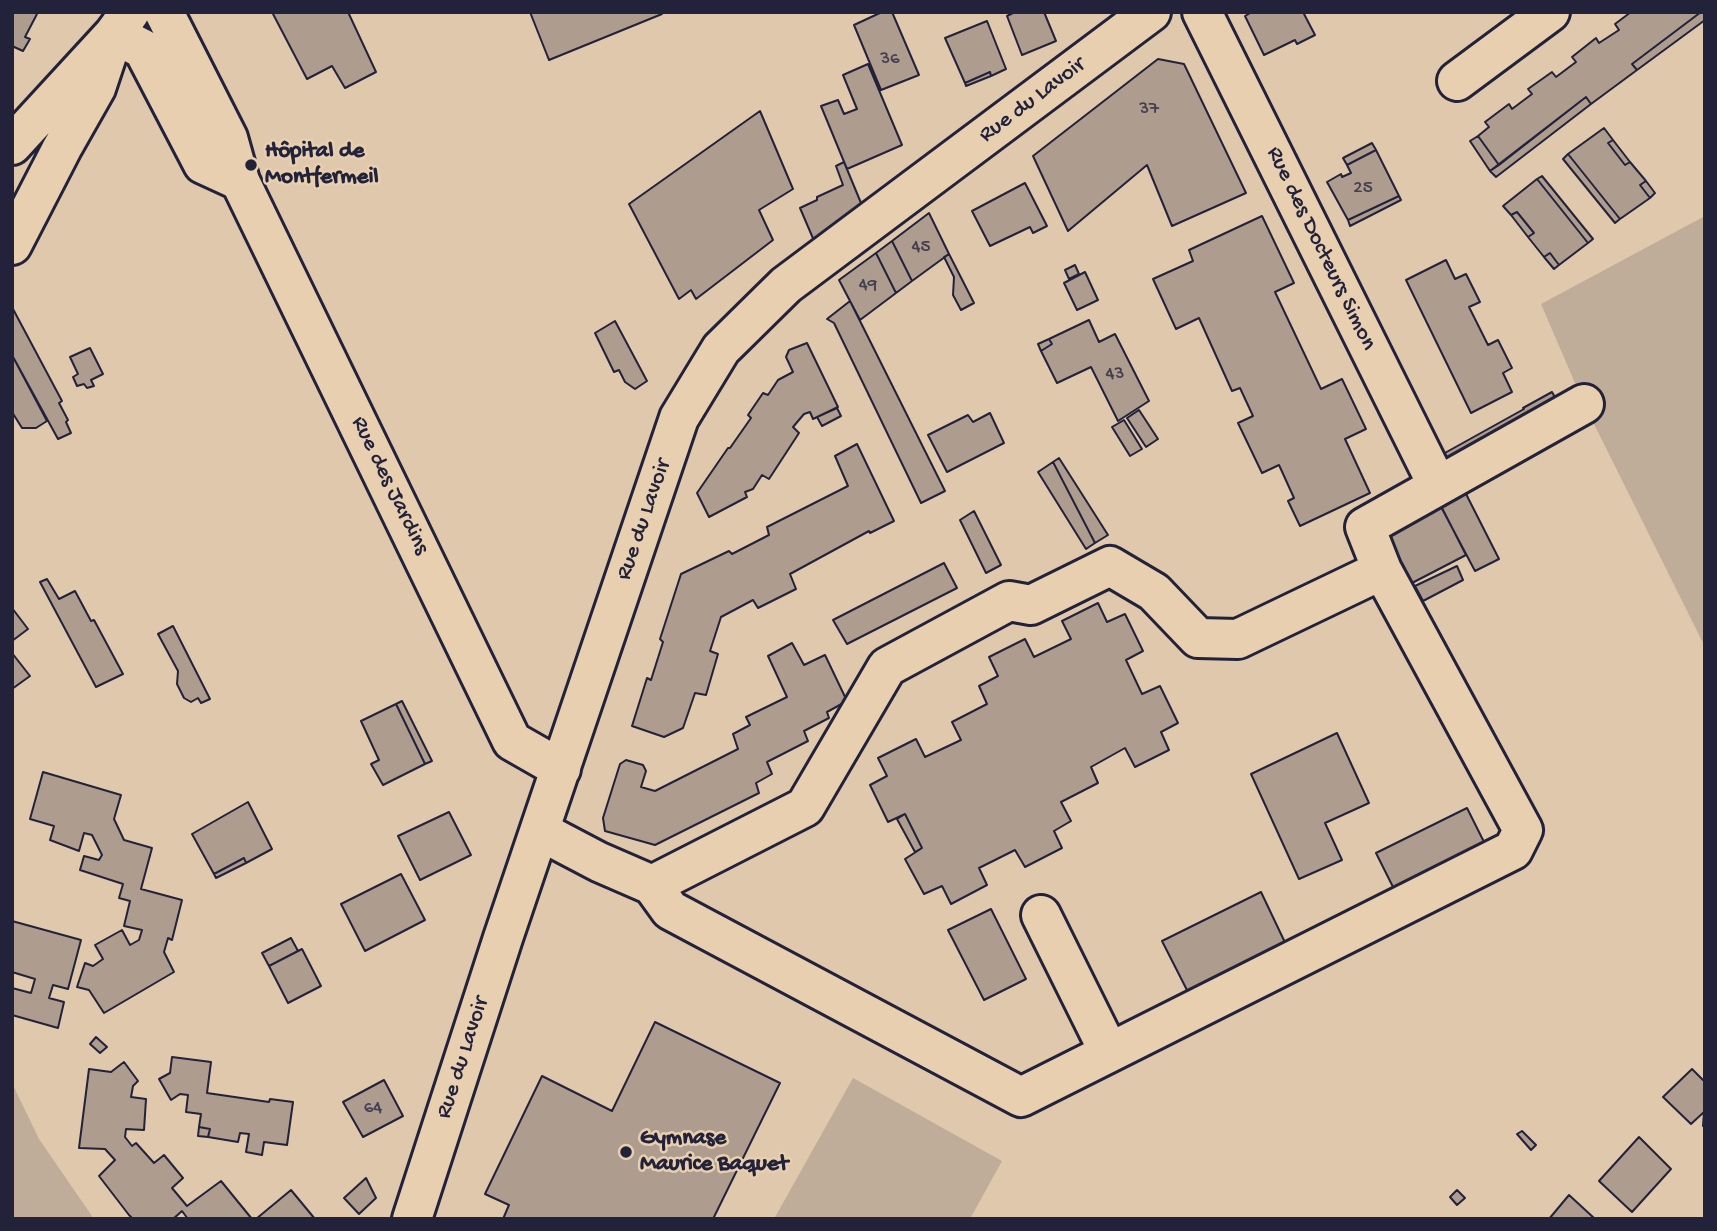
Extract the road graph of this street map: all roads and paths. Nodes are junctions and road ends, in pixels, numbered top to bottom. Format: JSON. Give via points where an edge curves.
{"nodes":[{"id":1,"x":164,"y":12,"type":"edge"},
{"id":2,"x":1151,"y":12,"type":"edge"},
{"id":3,"x":1202,"y":12,"type":"edge"},
{"id":4,"x":1550,"y":12,"type":"edge"},
{"id":5,"x":122,"y":23,"type":"edge"},
{"id":6,"x":1457,"y":81,"type":"dead end"},
{"id":7,"x":59,"y":119,"type":"junction"},
{"id":8,"x":12,"y":145,"type":"edge"},
{"id":9,"x":237,"y":169,"type":"junction"},
{"id":10,"x":12,"y":245,"type":"edge"},
{"id":11,"x":1584,"y":404,"type":"dead end"},
{"id":12,"x":1438,"y":486,"type":"junction"},
{"id":13,"x":1382,"y":570,"type":"junction"},
{"id":14,"x":561,"y":769,"type":"junction"},
{"id":15,"x":540,"y":831,"type":"junction"},
{"id":16,"x":652,"y":885,"type":"junction"},
{"id":17,"x":1041,"y":915,"type":"dead end"},
{"id":18,"x":1109,"y":1052,"type":"junction"},
{"id":19,"x":412,"y":1219,"type":"edge"}],
"edges":[{"from":1,"to":9,"type":"street","name":"Rue des Jardins","via":[[222,126]]},
{"from":2,"to":14,"type":"street","name":"Rue du Lavoir","via":[[786,285],[720,349],[680,418]]},
{"from":3,"to":12,"type":"street","name":"Rue des Docteurs Simon"},
{"from":4,"to":6,"type":"street"},
{"from":5,"to":7,"type":"street","via":[[96,88]]},
{"from":5,"to":9,"type":"street","via":[[143,49],[203,164]]},
{"from":7,"to":8,"type":"street"},
{"from":7,"to":10,"type":"street"},
{"from":9,"to":14,"type":"street","name":"Rue des Jardins","via":[[512,741]]},
{"from":11,"to":12,"type":"street"},
{"from":12,"to":13,"type":"street","via":[[1365,527]]},
{"from":13,"to":16,"type":"street","via":[[1238,639],[1198,638],[1154,592],[1110,566],[1031,605],[1009,601],[887,667],[804,807]]},
{"from":13,"to":18,"type":"street","via":[[1523,830],[1513,850]]},
{"from":14,"to":15,"type":"street","name":"Rue du Lavoir"},
{"from":15,"to":16,"type":"street"},
{"from":15,"to":19,"type":"street","name":"Rue du Lavoir"},
{"from":16,"to":18,"type":"street","via":[[670,910],[1021,1097]]},
{"from":17,"to":18,"type":"street"}]}
